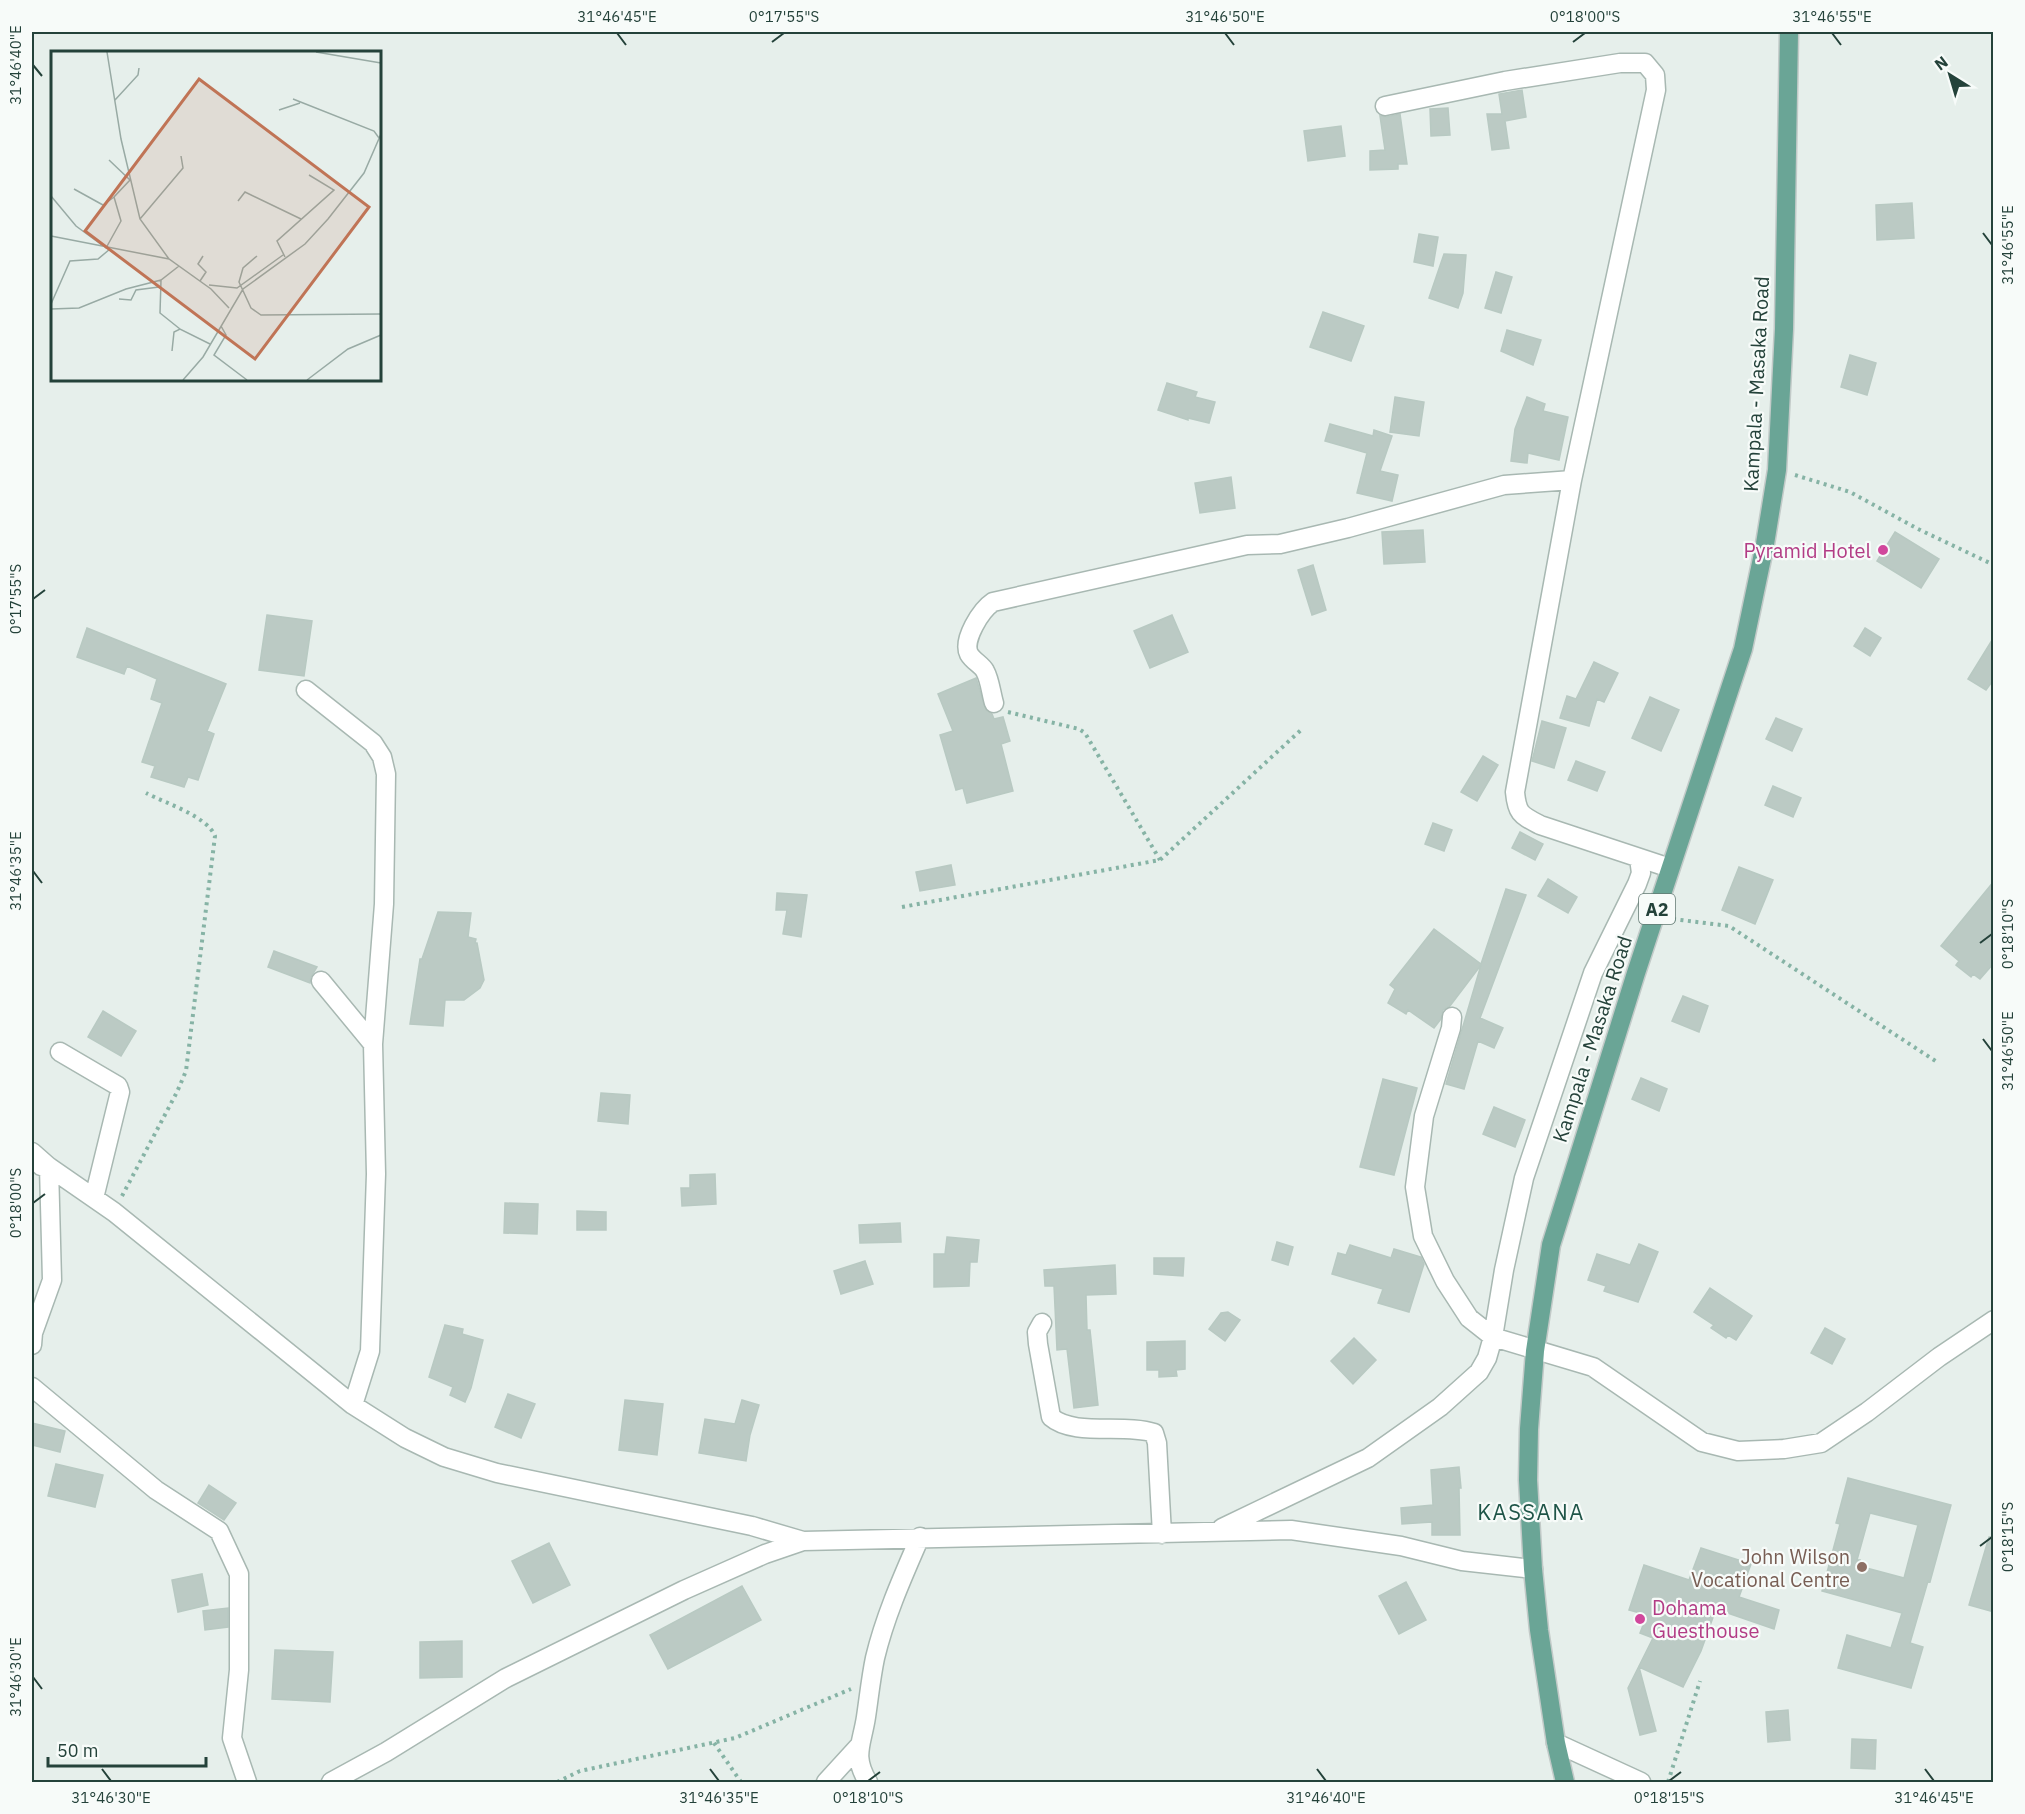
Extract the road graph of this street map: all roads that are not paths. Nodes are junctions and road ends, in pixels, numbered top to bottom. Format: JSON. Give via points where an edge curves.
{"nodes":[{"id":1,"x":1790,"y":32,"type":"edge"},
{"id":2,"x":1385,"y":106,"type":"dead end"},
{"id":3,"x":1572,"y":480,"type":"junction"},
{"id":4,"x":306,"y":690,"type":"dead end"},
{"id":5,"x":994,"y":703,"type":"road end"},
{"id":6,"x":1639,"y":858,"type":"junction"},
{"id":7,"x":1670,"y":868,"type":"junction"},
{"id":8,"x":321,"y":981,"type":"dead end"},
{"id":9,"x":1452,"y":1017,"type":"dead end"},
{"id":10,"x":373,"y":1044,"type":"junction"},
{"id":11,"x":60,"y":1052,"type":"dead end"},
{"id":12,"x":32,"y":1152,"type":"edge"},
{"id":13,"x":40,"y":1166,"type":"edge"},
{"id":14,"x":94,"y":1198,"type":"junction"},
{"id":15,"x":1994,"y":1320,"type":"edge"},
{"id":16,"x":1042,"y":1323,"type":"dead end"},
{"id":17,"x":1493,"y":1337,"type":"junction"},
{"id":18,"x":32,"y":1346,"type":"edge"},
{"id":19,"x":1535,"y":1351,"type":"junction"},
{"id":20,"x":32,"y":1388,"type":"edge"},
{"id":21,"x":352,"y":1405,"type":"junction"},
{"id":22,"x":1218,"y":1531,"type":"junction"},
{"id":23,"x":1162,"y":1534,"type":"junction"},
{"id":24,"x":920,"y":1537,"type":"junction"},
{"id":25,"x":803,"y":1541,"type":"junction"},
{"id":26,"x":1533,"y":1569,"type":"junction"},
{"id":27,"x":1556,"y":1743,"type":"junction"},
{"id":28,"x":858,"y":1746,"type":"junction"},
{"id":29,"x":248,"y":1782,"type":"edge"},
{"id":30,"x":331,"y":1782,"type":"edge"},
{"id":31,"x":826,"y":1782,"type":"edge"},
{"id":32,"x":868,"y":1782,"type":"edge"},
{"id":33,"x":1565,"y":1782,"type":"edge"},
{"id":34,"x":1641,"y":1782,"type":"edge"}],
"edges":[{"from":1,"to":7,"type":"main road","name":"Kampala - Masaka Road","number":"A2","via":[[1777,470],[1743,649]]},
{"from":2,"to":3,"type":"street","via":[[1620,63],[1645,63],[1655,75],[1656,90],[1643,157]]},
{"from":3,"to":5,"type":"street","via":[[1504,484],[1280,544],[1247,545],[993,602],[982,612],[968,641],[968,650],[970,657],[985,670]]},
{"from":3,"to":6,"type":"street","via":[[1515,792],[1516,805],[1520,814],[1540,825]]},
{"from":4,"to":10,"type":"street","via":[[373,743],[386,774],[384,904]]},
{"from":6,"to":7,"type":"street"},
{"from":6,"to":17,"type":"street","via":[[1641,873],[1593,973],[1524,1178]]},
{"from":7,"to":19,"type":"main road","name":"Kampala - Masaka Road","number":"A2","via":[[1551,1245]]},
{"from":8,"to":10,"type":"street"},
{"from":9,"to":17,"type":"street","via":[[1424,1116],[1415,1187],[1423,1236],[1445,1281],[1469,1318]]},
{"from":10,"to":21,"type":"street","via":[[376,1174],[370,1351]]},
{"from":11,"to":14,"type":"street","via":[[118,1086],[120,1092]]},
{"from":12,"to":13,"type":"street"},
{"from":13,"to":14,"type":"street"},
{"from":13,"to":18,"type":"street","via":[[52,1280]]},
{"from":14,"to":21,"type":"street"},
{"from":15,"to":19,"type":"street","via":[[1821,1443],[1784,1449],[1738,1451],[1702,1442],[1593,1366]]},
{"from":16,"to":23,"type":"street","via":[[1037,1332],[1038,1344],[1051,1418],[1058,1424],[1144,1429],[1154,1433]]},
{"from":17,"to":19,"type":"street"},
{"from":17,"to":22,"type":"street","via":[[1479,1372],[1440,1407],[1368,1458]]},
{"from":19,"to":26,"type":"main road","name":"Kampala - Masaka Road","number":"A2","via":[[1528,1480]]},
{"from":20,"to":29,"type":"street","via":[[156,1490],[219,1531],[239,1574],[239,1670],[232,1738]]},
{"from":21,"to":25,"type":"street","via":[[405,1438],[497,1473],[752,1526]]},
{"from":22,"to":23,"type":"street"},
{"from":22,"to":26,"type":"street","via":[[1291,1530],[1401,1546],[1462,1561]]},
{"from":23,"to":24,"type":"street"},
{"from":24,"to":25,"type":"street"},
{"from":24,"to":28,"type":"street","via":[[890,1607],[875,1658]]},
{"from":25,"to":30,"type":"street","via":[[684,1590],[506,1678]]},
{"from":26,"to":27,"type":"main road","name":"Kampala - Masaka Road","number":"A2"},
{"from":27,"to":33,"type":"main road","name":"Kampala - Masaka Road","number":"A2"},
{"from":27,"to":34,"type":"street"},
{"from":28,"to":31,"type":"street"},
{"from":28,"to":32,"type":"street","via":[[860,1766]]}]}
